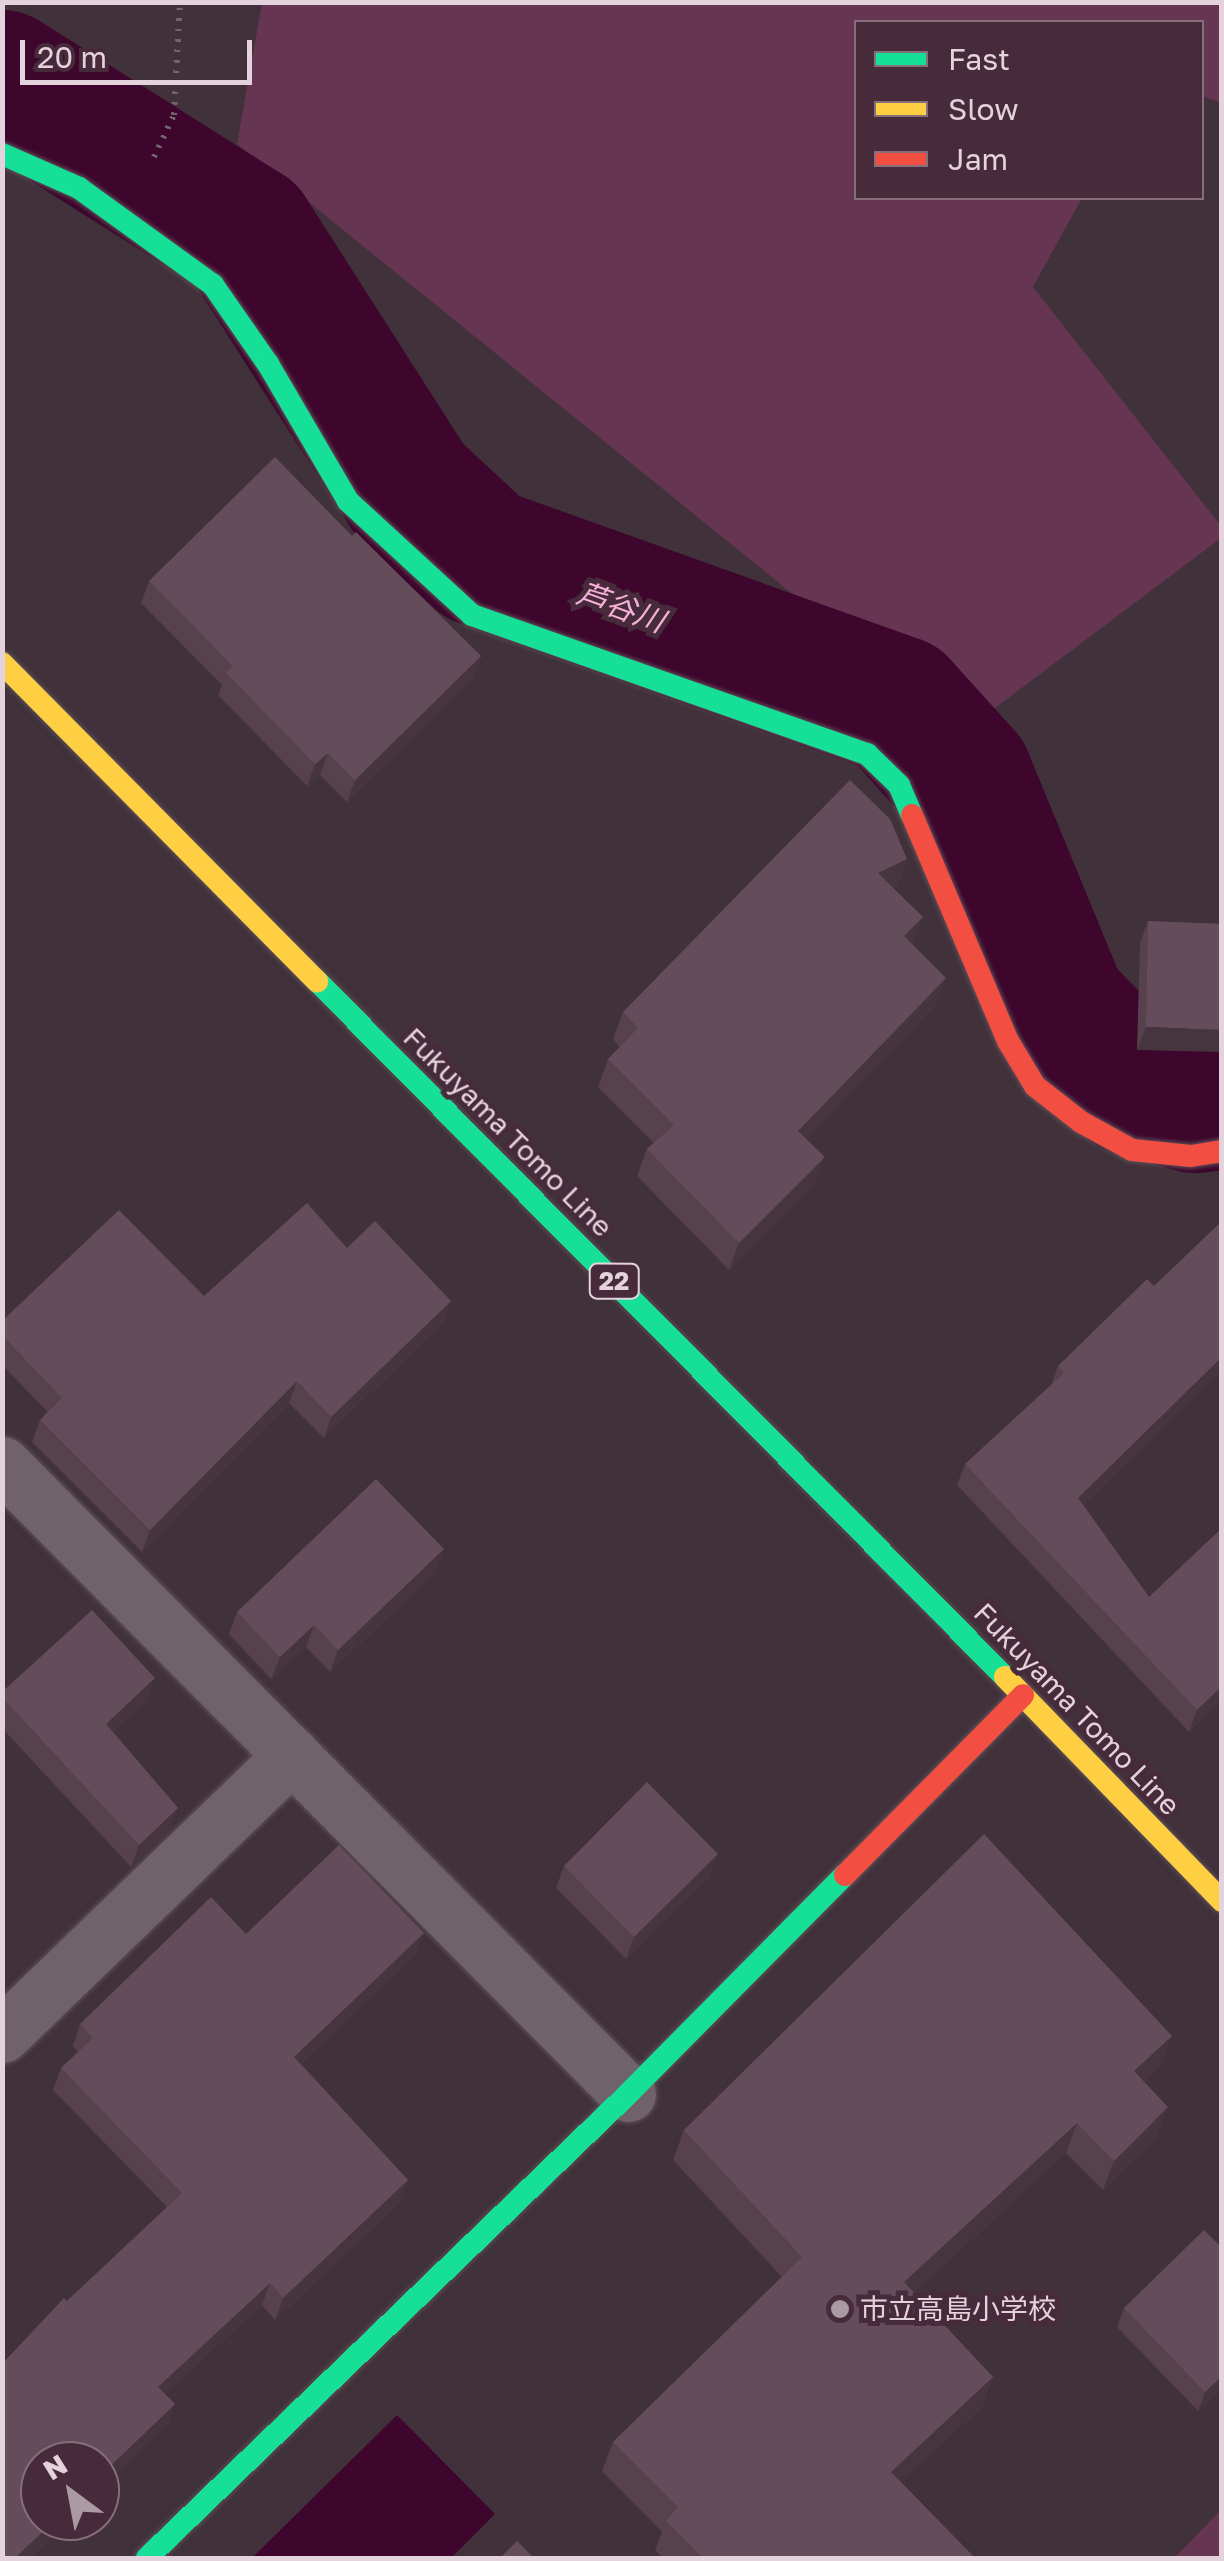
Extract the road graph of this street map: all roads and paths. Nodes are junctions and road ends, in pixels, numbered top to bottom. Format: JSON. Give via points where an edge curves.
{"nodes":[{"id":1,"x":180,"y":2,"type":"edge"},
{"id":2,"x":2,"y":154,"type":"edge"},
{"id":3,"x":154,"y":156,"type":"dead end"},
{"id":4,"x":2,"y":663,"type":"edge"},
{"id":5,"x":1222,"y":1151,"type":"edge"},
{"id":6,"x":2,"y":1464,"type":"edge"},
{"id":7,"x":1023,"y":1694,"type":"junction"},
{"id":8,"x":292,"y":1756,"type":"junction"},
{"id":9,"x":1222,"y":1902,"type":"edge"},
{"id":10,"x":2,"y":2036,"type":"edge"},
{"id":11,"x":628,"y":2094,"type":"junction"},
{"id":12,"x":147,"y":2558,"type":"edge"}],
"edges":[{"from":1,"to":3,"type":"path","via":[[174,116]]},
{"from":2,"to":5,"type":"street","via":[[79,188],[212,286],[268,364],[348,501],[472,614],[868,754],[899,785],[1008,1041],[1035,1086],[1080,1122],[1132,1150],[1191,1156]]},
{"from":4,"to":7,"type":"street","name":"Fukuyama Tomo Line","number":"22"},
{"from":6,"to":8,"type":"street"},
{"from":7,"to":9,"type":"street","name":"Fukuyama Tomo Line","number":"22"},
{"from":7,"to":11,"type":"street"},
{"from":8,"to":10,"type":"street"},
{"from":8,"to":11,"type":"street"},
{"from":11,"to":12,"type":"street"}]}
